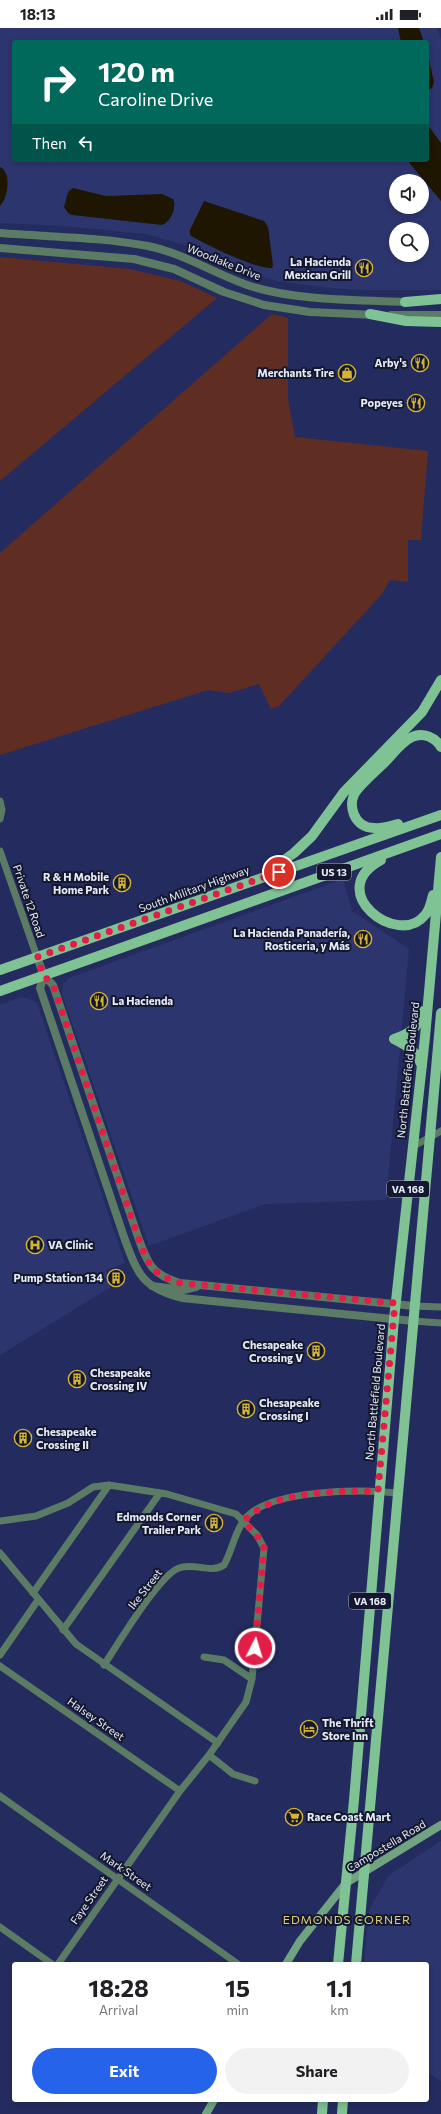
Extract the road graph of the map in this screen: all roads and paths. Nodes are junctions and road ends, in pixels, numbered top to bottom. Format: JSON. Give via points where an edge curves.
{"nodes":[{"id":1,"x":0,"y":233,"type":"edge"},
{"id":2,"x":0,"y":248,"type":"edge"},
{"id":3,"x":441,"y":299,"type":"edge"},
{"id":4,"x":405,"y":302,"type":"junction"},
{"id":5,"x":441,"y":303,"type":"edge"},
{"id":6,"x":370,"y":314,"type":"junction"},
{"id":7,"x":441,"y":316,"type":"edge"},
{"id":8,"x":441,"y":322,"type":"edge"},
{"id":9,"x":441,"y":680,"type":"edge"},
{"id":10,"x":441,"y":747,"type":"edge"},
{"id":11,"x":0,"y":801,"type":"edge"},
{"id":12,"x":437,"y":816,"type":"edge"},
{"id":13,"x":0,"y":819,"type":"edge"},
{"id":14,"x":441,"y":834,"type":"edge"},
{"id":15,"x":431,"y":838,"type":"junction"},
{"id":16,"x":0,"y":851,"type":"edge"},
{"id":17,"x":441,"y":858,"type":"edge"},
{"id":18,"x":251,"y":881,"type":"junction"},
{"id":19,"x":37,"y":957,"type":"junction"},
{"id":20,"x":0,"y":970,"type":"edge"},
{"id":21,"x":44,"y":976,"type":"junction"},
{"id":22,"x":0,"y":991,"type":"edge"},
{"id":23,"x":428,"y":996,"type":"junction"},
{"id":24,"x":441,"y":1012,"type":"edge"},
{"id":25,"x":440,"y":1024,"type":"edge"},
{"id":26,"x":422,"y":1066,"type":"junction"},
{"id":27,"x":441,"y":1131,"type":"edge"},
{"id":28,"x":429,"y":1137,"type":"junction"},
{"id":29,"x":412,"y":1147,"type":"junction"},
{"id":30,"x":151,"y":1286,"type":"junction"},
{"id":31,"x":200,"y":1286,"type":"junction"},
{"id":32,"x":395,"y":1303,"type":"junction"},
{"id":33,"x":414,"y":1306,"type":"junction"},
{"id":34,"x":441,"y":1307,"type":"edge"},
{"id":35,"x":394,"y":1319,"type":"junction"},
{"id":36,"x":413,"y":1321,"type":"junction"},
{"id":37,"x":441,"y":1323,"type":"edge"},
{"id":38,"x":109,"y":1485,"type":"junction"},
{"id":39,"x":378,"y":1491,"type":"junction"},
{"id":40,"x":160,"y":1493,"type":"junction"},
{"id":41,"x":397,"y":1493,"type":"junction"},
{"id":42,"x":0,"y":1521,"type":"edge"},
{"id":43,"x":244,"y":1521,"type":"junction"},
{"id":44,"x":0,"y":1553,"type":"edge"},
{"id":45,"x":33,"y":1593,"type":"junction"},
{"id":46,"x":38,"y":1600,"type":"junction"},
{"id":47,"x":63,"y":1630,"type":"junction"},
{"id":48,"x":0,"y":1655,"type":"edge"},
{"id":49,"x":204,"y":1657,"type":"dead end"},
{"id":50,"x":104,"y":1665,"type":"junction"},
{"id":51,"x":0,"y":1666,"type":"edge"},
{"id":52,"x":252,"y":1679,"type":"junction"},
{"id":53,"x":218,"y":1743,"type":"junction"},
{"id":54,"x":209,"y":1755,"type":"junction"},
{"id":55,"x":255,"y":1781,"type":"dead end"},
{"id":56,"x":180,"y":1791,"type":"junction"},
{"id":57,"x":0,"y":1796,"type":"edge"},
{"id":58,"x":441,"y":1825,"type":"edge"},
{"id":59,"x":365,"y":1870,"type":"junction"},
{"id":60,"x":117,"y":1878,"type":"junction"},
{"id":61,"x":346,"y":1883,"type":"junction"},
{"id":62,"x":0,"y":1927,"type":"edge"},
{"id":63,"x":49,"y":1962,"type":"edge"},
{"id":64,"x":59,"y":1962,"type":"edge"},
{"id":65,"x":235,"y":1962,"type":"edge"},
{"id":66,"x":287,"y":1962,"type":"edge"},
{"id":67,"x":338,"y":1962,"type":"edge"},
{"id":68,"x":356,"y":1962,"type":"edge"},
{"id":69,"x":213,"y":2102,"type":"edge"},
{"id":70,"x":323,"y":2102,"type":"edge"},
{"id":71,"x":343,"y":2102,"type":"edge"},
{"id":72,"x":206,"y":2114,"type":"edge"},
{"id":73,"x":322,"y":2114,"type":"edge"},
{"id":74,"x":342,"y":2114,"type":"edge"}],
"edges":[{"from":1,"to":4,"type":"street","name":"Woodlake Drive","via":[[121,242],[149,247],[188,259],[238,282],[278,293]]},
{"from":2,"to":6,"type":"street","via":[[141,260],[264,305],[310,312]]},
{"from":3,"to":4,"type":"main road"},
{"from":4,"to":5,"type":"street","name":"Woodlake Drive"},
{"from":6,"to":7,"type":"street"},
{"from":6,"to":8,"type":"main road","via":[[406,321]]},
{"from":9,"to":18,"type":"main road","via":[[422,712],[344,792],[312,836],[294,854]]},
{"from":10,"to":12,"type":"main road","via":[[426,736],[419,735],[405,741],[357,790],[351,806],[358,821],[373,828]]},
{"from":11,"to":13,"type":"street"},
{"from":12,"to":18,"type":"main road","name":"South Military Highway","number":"US 13"},
{"from":14,"to":15,"type":"main road","number":"US 13"},
{"from":15,"to":17,"type":"main road","via":[[399,850],[369,867],[360,880],[361,900],[375,915],[394,924],[407,925],[420,921],[430,906]]},
{"from":15,"to":21,"type":"main road","number":"US 13"},
{"from":16,"to":19,"type":"street","name":"Private 12 Road"},
{"from":17,"to":23,"type":"main road","name":"North Battlefield Boulevard","number":"VA 168"},
{"from":18,"to":19,"type":"main road","name":"South Military Highway","number":"US 13"},
{"from":19,"to":20,"type":"main road","name":"South Military Highway","number":"US 13"},
{"from":19,"to":21,"type":"street"},
{"from":21,"to":22,"type":"main road","number":"US 13"},
{"from":21,"to":30,"type":"street","via":[[40,988],[125,1240],[134,1264]]},
{"from":21,"to":31,"type":"street","via":[[53,985],[146,1260],[154,1271],[164,1278]]},
{"from":23,"to":26,"type":"main road","name":"North Battlefield Boulevard","number":"VA 168"},
{"from":23,"to":26,"type":"main road","via":[[416,1027],[408,1035],[394,1039],[415,1052]]},
{"from":24,"to":25,"type":"main road","number":"VA 168"},
{"from":25,"to":28,"type":"main road","number":"VA 168"},
{"from":26,"to":29,"type":"main road","name":"North Battlefield Boulevard","number":"VA 168"},
{"from":27,"to":28,"type":"street"},
{"from":28,"to":29,"type":"street"},
{"from":28,"to":33,"type":"main road","number":"VA 168"},
{"from":29,"to":32,"type":"main road","name":"North Battlefield Boulevard","number":"VA 168"},
{"from":30,"to":31,"type":"street","via":[[183,1290]]},
{"from":30,"to":35,"type":"street","via":[[182,1298]]},
{"from":31,"to":32,"type":"street"},
{"from":32,"to":33,"type":"street"},
{"from":32,"to":35,"type":"main road","name":"North Battlefield Boulevard","number":"VA 168"},
{"from":33,"to":34,"type":"street"},
{"from":33,"to":36,"type":"main road","number":"VA 168"},
{"from":35,"to":36,"type":"street"},
{"from":35,"to":39,"type":"main road","name":"North Battlefield Boulevard","number":"VA 168"},
{"from":36,"to":37,"type":"street"},
{"from":36,"to":41,"type":"main road","number":"VA 168"},
{"from":38,"to":40,"type":"street"},
{"from":38,"to":42,"type":"street","via":[[93,1487],[68,1503],[36,1516]]},
{"from":38,"to":45,"type":"street"},
{"from":39,"to":41,"type":"street"},
{"from":39,"to":43,"type":"street","via":[[292,1496],[251,1513]]},
{"from":39,"to":61,"type":"main road","name":"North Battlefield Boulevard","number":"VA 168"},
{"from":40,"to":43,"type":"street","via":[[236,1514]]},
{"from":40,"to":47,"type":"street"},
{"from":41,"to":59,"type":"main road","number":"VA 168"},
{"from":43,"to":50,"type":"street","name":"Ike Street","via":[[224,1565],[215,1569],[179,1567],[172,1572],[151,1597]]},
{"from":43,"to":52,"type":"street","via":[[264,1548]]},
{"from":44,"to":45,"type":"street"},
{"from":45,"to":46,"type":"street"},
{"from":46,"to":47,"type":"street"},
{"from":46,"to":48,"type":"street"},
{"from":47,"to":50,"type":"street"},
{"from":49,"to":52,"type":"street","via":[[224,1660]]},
{"from":50,"to":53,"type":"street"},
{"from":51,"to":56,"type":"street","name":"Halsey Street"},
{"from":52,"to":53,"type":"street","via":[[246,1702]]},
{"from":53,"to":54,"type":"street"},
{"from":54,"to":55,"type":"street","via":[[233,1774]]},
{"from":54,"to":56,"type":"street"},
{"from":56,"to":60,"type":"street","name":"Faye Street"},
{"from":57,"to":60,"type":"street","name":"Mark Street"},
{"from":58,"to":59,"type":"main road","name":"Campostella Road"},
{"from":59,"to":61,"type":"main road","name":"Campostella Road"},
{"from":59,"to":68,"type":"main road","number":"VA 168"},
{"from":60,"to":64,"type":"street","name":"Faye Street"},
{"from":60,"to":65,"type":"street","name":"Mark Street"},
{"from":61,"to":66,"type":"main road","name":"Campostella Road","via":[[300,1941]]},
{"from":61,"to":67,"type":"main road","number":"VA 168"},
{"from":62,"to":63,"type":"street"},
{"from":69,"to":72,"type":"main road"},
{"from":70,"to":73,"type":"main road"},
{"from":71,"to":74,"type":"main road"}]}
